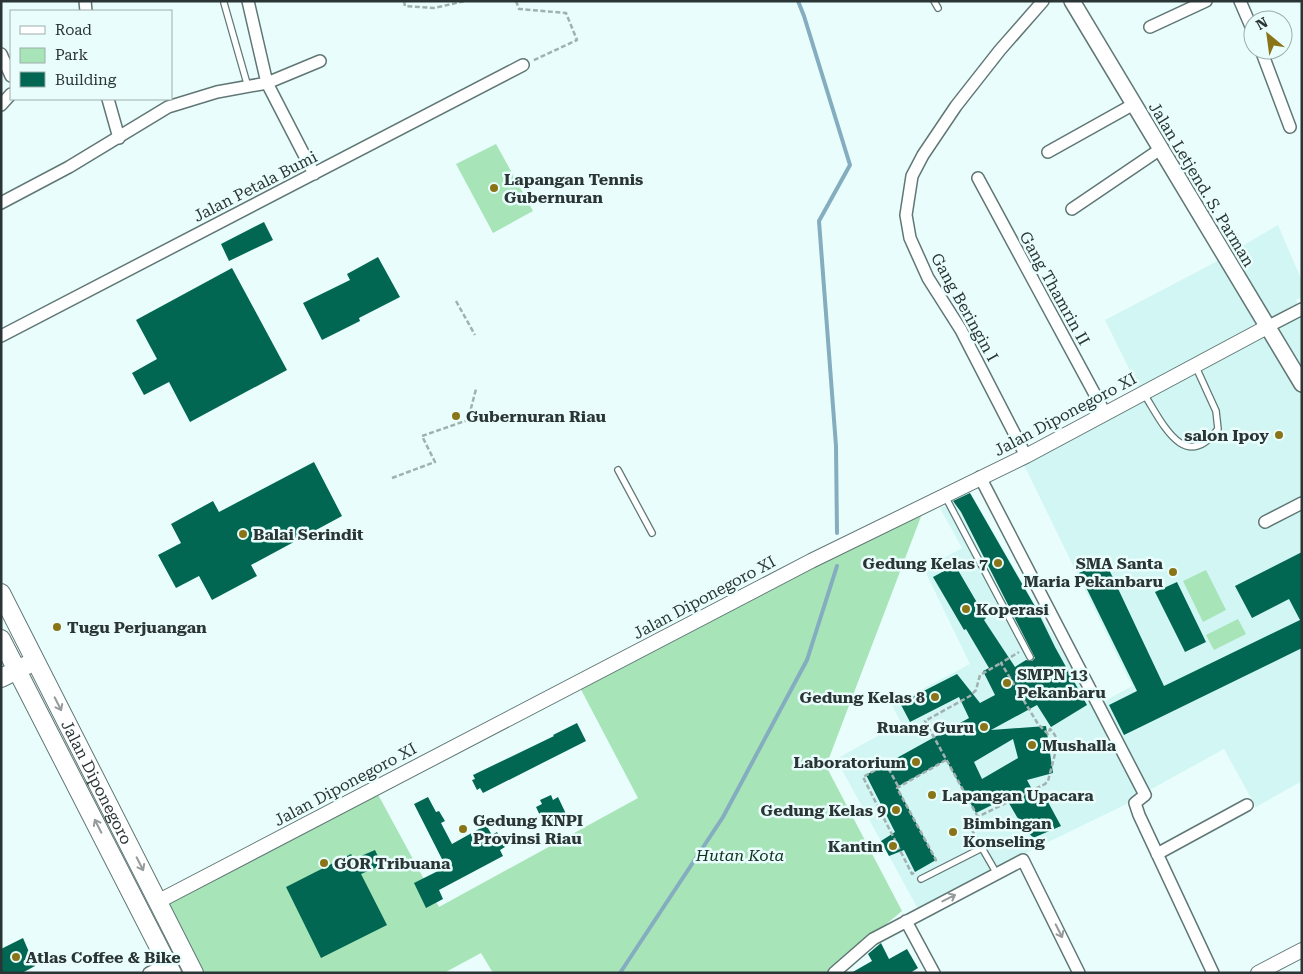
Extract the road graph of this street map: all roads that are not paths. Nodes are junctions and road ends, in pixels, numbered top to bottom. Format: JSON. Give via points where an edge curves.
{"nodes":[{"id":1,"x":248,"y":1,"type":"edge"},
{"id":2,"x":934,"y":1,"type":"edge"},
{"id":3,"x":1043,"y":1,"type":"edge"},
{"id":4,"x":1072,"y":1,"type":"edge"},
{"id":5,"x":1206,"y":1,"type":"edge"},
{"id":6,"x":224,"y":3,"type":"dead end"},
{"id":7,"x":938,"y":8,"type":"dead end"},
{"id":8,"x":1150,"y":28,"type":"dead end"},
{"id":9,"x":1,"y":54,"type":"edge"},
{"id":10,"x":1265,"y":60,"type":"edge"},
{"id":11,"x":320,"y":61,"type":"dead end"},
{"id":12,"x":523,"y":65,"type":"road end"},
{"id":13,"x":10,"y":74,"type":"edge"},
{"id":14,"x":267,"y":83,"type":"junction"},
{"id":15,"x":248,"y":87,"type":"junction"},
{"id":16,"x":10,"y":95,"type":"edge"},
{"id":17,"x":108,"y":100,"type":"edge"},
{"id":18,"x":1,"y":104,"type":"edge"},
{"id":19,"x":1134,"y":104,"type":"junction"},
{"id":20,"x":1290,"y":127,"type":"dead end"},
{"id":21,"x":119,"y":138,"type":"junction"},
{"id":22,"x":1162,"y":148,"type":"junction"},
{"id":23,"x":1048,"y":152,"type":"dead end"},
{"id":24,"x":314,"y":174,"type":"junction"},
{"id":25,"x":978,"y":178,"type":"dead end"},
{"id":26,"x":1,"y":203,"type":"edge"},
{"id":27,"x":1072,"y":209,"type":"dead end"},
{"id":28,"x":1302,"y":309,"type":"edge"},
{"id":29,"x":1267,"y":327,"type":"junction"},
{"id":30,"x":1,"y":336,"type":"edge"},
{"id":31,"x":1195,"y":365,"type":"junction"},
{"id":32,"x":1302,"y":384,"type":"edge"},
{"id":33,"x":1143,"y":393,"type":"junction"},
{"id":34,"x":1105,"y":413,"type":"junction"},
{"id":35,"x":1026,"y":456,"type":"junction"},
{"id":36,"x":618,"y":470,"type":"dead end"},
{"id":37,"x":980,"y":477,"type":"junction"},
{"id":38,"x":945,"y":496,"type":"junction"},
{"id":39,"x":1302,"y":502,"type":"edge"},
{"id":40,"x":1265,"y":522,"type":"dead end"},
{"id":41,"x":652,"y":533,"type":"dead end"},
{"id":42,"x":1,"y":593,"type":"edge"},
{"id":43,"x":25,"y":639,"type":"junction"},
{"id":44,"x":3,"y":646,"type":"edge"},
{"id":45,"x":1030,"y":657,"type":"dead end"},
{"id":46,"x":36,"y":661,"type":"junction"},
{"id":47,"x":18,"y":670,"type":"junction"},
{"id":48,"x":1,"y":678,"type":"edge"},
{"id":49,"x":1247,"y":805,"type":"dead end"},
{"id":50,"x":1157,"y":854,"type":"junction"},
{"id":51,"x":997,"y":874,"type":"junction"},
{"id":52,"x":921,"y":880,"type":"dead end"},
{"id":53,"x":159,"y":901,"type":"junction"},
{"id":54,"x":906,"y":921,"type":"junction"},
{"id":55,"x":1302,"y":950,"type":"edge"},
{"id":56,"x":170,"y":968,"type":"edge"},
{"id":57,"x":149,"y":973,"type":"edge"},
{"id":58,"x":194,"y":973,"type":"edge"},
{"id":59,"x":834,"y":973,"type":"edge"},
{"id":60,"x":934,"y":973,"type":"edge"},
{"id":61,"x":1080,"y":973,"type":"edge"},
{"id":62,"x":1213,"y":973,"type":"edge"},
{"id":63,"x":1258,"y":973,"type":"edge"}],
"edges":[{"from":1,"to":14,"type":"street"},
{"from":2,"to":7,"type":"lane"},
{"from":3,"to":35,"type":"street","name":"Gang Beringin I","via":[[956,106],[924,155],[912,176],[906,215],[910,238],[928,278],[961,330]]},
{"from":4,"to":19,"type":"main road","name":"Jalan Letjend. S. Parman"},
{"from":5,"to":8,"type":"street"},
{"from":6,"to":15,"type":"lane"},
{"from":9,"to":13,"type":"street"},
{"from":10,"to":20,"type":"street"},
{"from":11,"to":14,"type":"street"},
{"from":12,"to":24,"type":"street","name":"Jalan Petala Bumi"},
{"from":14,"to":15,"type":"street"},
{"from":14,"to":24,"type":"street"},
{"from":15,"to":21,"type":"street","via":[[217,92],[168,107]]},
{"from":16,"to":18,"type":"street"},
{"from":17,"to":21,"type":"street"},
{"from":19,"to":22,"type":"main road","name":"Jalan Letjend. S. Parman"},
{"from":19,"to":23,"type":"street"},
{"from":21,"to":26,"type":"street"},
{"from":22,"to":27,"type":"street"},
{"from":22,"to":29,"type":"main road","name":"Jalan Letjend. S. Parman"},
{"from":24,"to":30,"type":"street","name":"Jalan Petala Bumi"},
{"from":25,"to":34,"type":"street","name":"Gang Thamrin II"},
{"from":28,"to":29,"type":"street"},
{"from":29,"to":31,"type":"street","name":"Jalan Diponegoro XI"},
{"from":29,"to":32,"type":"main road","name":"Jalan Letjend. S. Parman"},
{"from":31,"to":33,"type":"street","name":"Jalan Diponegoro XI"},
{"from":31,"to":33,"type":"lane","via":[[1216,412],[1218,429],[1211,439],[1194,448],[1181,445],[1169,434]]},
{"from":33,"to":34,"type":"street","name":"Jalan Diponegoro XI"},
{"from":34,"to":35,"type":"street","name":"Jalan Diponegoro XI"},
{"from":35,"to":37,"type":"street","name":"Jalan Diponegoro XI"},
{"from":36,"to":41,"type":"lane"},
{"from":37,"to":38,"type":"street","name":"Jalan Diponegoro XI"},
{"from":37,"to":50,"type":"street","via":[[1145,795],[1135,803]]},
{"from":38,"to":45,"type":"lane"},
{"from":38,"to":53,"type":"street","name":"Jalan Diponegoro XI","via":[[811,561]]},
{"from":39,"to":40,"type":"street"},
{"from":42,"to":43,"type":"main road","name":"Jalan Diponegoro"},
{"from":43,"to":44,"type":"main road"},
{"from":43,"to":46,"type":"main road","name":"Jalan Diponegoro"},
{"from":44,"to":47,"type":"main road","name":"Jalan Diponegoro"},
{"from":46,"to":47,"type":"main road"},
{"from":46,"to":53,"type":"main road","name":"Jalan Diponegoro","one_way":true},
{"from":47,"to":48,"type":"main road"},
{"from":56,"to":47,"type":"main road","name":"Jalan Diponegoro","one_way":true},
{"from":49,"to":50,"type":"street"},
{"from":50,"to":62,"type":"street"},
{"from":51,"to":52,"type":"lane","via":[[982,848]]},
{"from":54,"to":51,"type":"street","one_way":true},
{"from":51,"to":61,"type":"street","one_way":true,"via":[[1023,860]]},
{"from":53,"to":58,"type":"main road","name":"Jalan Diponegoro"},
{"from":54,"to":59,"type":"street","via":[[873,939]]},
{"from":54,"to":60,"type":"street"},
{"from":55,"to":63,"type":"street"},
{"from":56,"to":57,"type":"street"}]}
